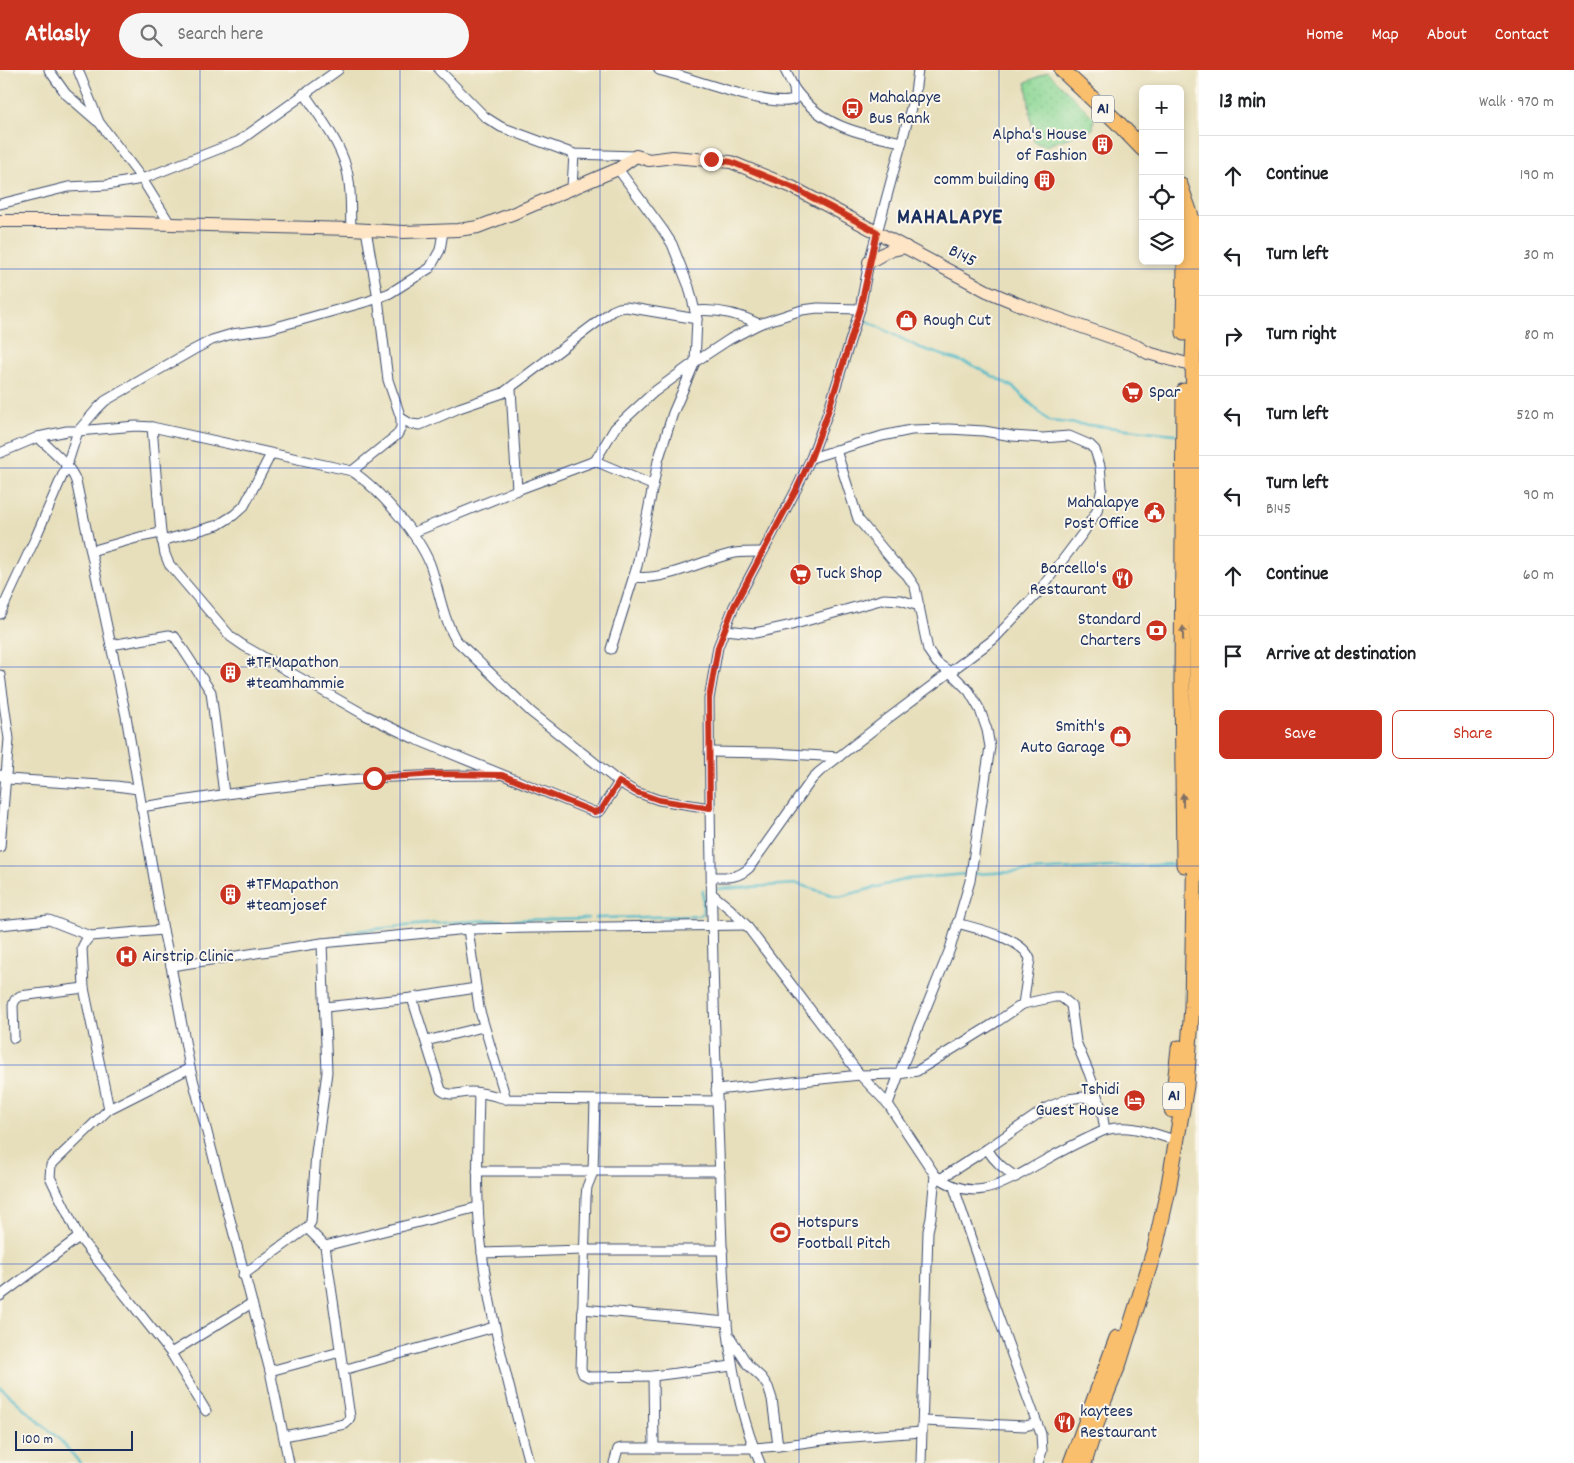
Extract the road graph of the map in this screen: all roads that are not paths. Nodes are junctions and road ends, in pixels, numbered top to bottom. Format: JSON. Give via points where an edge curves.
{"nodes":[{"id":1,"x":49,"y":70,"type":"edge"},
{"id":2,"x":78,"y":70,"type":"edge"},
{"id":3,"x":338,"y":70,"type":"edge"},
{"id":4,"x":439,"y":70,"type":"edge"},
{"id":5,"x":659,"y":70,"type":"edge"},
{"id":6,"x":785,"y":70,"type":"edge"},
{"id":7,"x":918,"y":70,"type":"edge"},
{"id":8,"x":1062,"y":70,"type":"edge"},
{"id":9,"x":1076,"y":70,"type":"edge"},
{"id":10,"x":794,"y":88,"type":"junction"},
{"id":11,"x":304,"y":93,"type":"junction"},
{"id":12,"x":99,"y":122,"type":"junction"},
{"id":13,"x":1140,"y":130,"type":"edge"},
{"id":14,"x":902,"y":142,"type":"junction"},
{"id":15,"x":1139,"y":145,"type":"edge"},
{"id":16,"x":574,"y":154,"type":"junction"},
{"id":17,"x":636,"y":156,"type":"junction"},
{"id":18,"x":618,"y":169,"type":"junction"},
{"id":19,"x":142,"y":179,"type":"junction"},
{"id":20,"x":572,"y":187,"type":"junction"},
{"id":21,"x":1184,"y":196,"type":"edge"},
{"id":22,"x":0,"y":204,"type":"edge"},
{"id":23,"x":0,"y":222,"type":"edge"},
{"id":24,"x":170,"y":224,"type":"junction"},
{"id":25,"x":351,"y":229,"type":"junction"},
{"id":26,"x":366,"y":230,"type":"junction"},
{"id":27,"x":443,"y":232,"type":"junction"},
{"id":28,"x":877,"y":232,"type":"junction"},
{"id":29,"x":906,"y":248,"type":"junction"},
{"id":30,"x":1184,"y":254,"type":"edge"},
{"id":31,"x":870,"y":262,"type":"junction"},
{"id":32,"x":378,"y":298,"type":"junction"},
{"id":33,"x":860,"y":309,"type":"junction"},
{"id":34,"x":696,"y":315,"type":"junction"},
{"id":35,"x":759,"y":324,"type":"junction"},
{"id":36,"x":1189,"y":361,"type":"junction"},
{"id":37,"x":695,"y":362,"type":"junction"},
{"id":38,"x":511,"y":389,"type":"junction"},
{"id":39,"x":400,"y":418,"type":"junction"},
{"id":40,"x":152,"y":427,"type":"junction"},
{"id":41,"x":78,"y":431,"type":"junction"},
{"id":42,"x":38,"y":438,"type":"junction"},
{"id":43,"x":836,"y":450,"type":"junction"},
{"id":44,"x":0,"y":453,"type":"edge"},
{"id":45,"x":271,"y":454,"type":"junction"},
{"id":46,"x":811,"y":458,"type":"junction"},
{"id":47,"x":595,"y":461,"type":"junction"},
{"id":48,"x":67,"y":465,"type":"junction"},
{"id":49,"x":352,"y":471,"type":"junction"},
{"id":50,"x":652,"y":486,"type":"junction"},
{"id":51,"x":517,"y":490,"type":"junction"},
{"id":52,"x":412,"y":532,"type":"junction"},
{"id":53,"x":162,"y":537,"type":"junction"},
{"id":54,"x":91,"y":552,"type":"junction"},
{"id":55,"x":762,"y":552,"type":"junction"},
{"id":56,"x":634,"y":577,"type":"junction"},
{"id":57,"x":919,"y":606,"type":"junction"},
{"id":58,"x":0,"y":614,"type":"edge"},
{"id":59,"x":725,"y":630,"type":"junction"},
{"id":60,"x":111,"y":645,"type":"junction"},
{"id":61,"x":611,"y":650,"type":"dead end"},
{"id":62,"x":950,"y":672,"type":"junction"},
{"id":63,"x":0,"y":675,"type":"edge"},
{"id":64,"x":709,"y":752,"type":"junction"},
{"id":65,"x":838,"y":757,"type":"junction"},
{"id":66,"x":502,"y":775,"type":"junction"},
{"id":67,"x":3,"y":777,"type":"edge"},
{"id":68,"x":619,"y":782,"type":"junction"},
{"id":69,"x":138,"y":790,"type":"junction"},
{"id":70,"x":224,"y":794,"type":"junction"},
{"id":71,"x":141,"y":807,"type":"junction"},
{"id":72,"x":710,"y":808,"type":"junction"},
{"id":73,"x":0,"y":847,"type":"edge"},
{"id":74,"x":712,"y":877,"type":"junction"},
{"id":75,"x":712,"y":894,"type":"junction"},
{"id":76,"x":957,"y":923,"type":"junction"},
{"id":77,"x":0,"y":925,"type":"edge"},
{"id":78,"x":712,"y":925,"type":"junction"},
{"id":79,"x":746,"y":925,"type":"junction"},
{"id":80,"x":468,"y":929,"type":"junction"},
{"id":81,"x":163,"y":930,"type":"junction"},
{"id":82,"x":90,"y":936,"type":"junction"},
{"id":83,"x":322,"y":943,"type":"junction"},
{"id":84,"x":171,"y":966,"type":"junction"},
{"id":85,"x":84,"y":988,"type":"junction"},
{"id":86,"x":476,"y":988,"type":"junction"},
{"id":87,"x":412,"y":998,"type":"junction"},
{"id":88,"x":1024,"y":1004,"type":"junction"},
{"id":89,"x":325,"y":1007,"type":"junction"},
{"id":90,"x":483,"y":1027,"type":"junction"},
{"id":91,"x":14,"y":1038,"type":"dead end"},
{"id":92,"x":426,"y":1041,"type":"junction"},
{"id":93,"x":190,"y":1068,"type":"junction"},
{"id":94,"x":899,"y":1074,"type":"junction"},
{"id":95,"x":860,"y":1075,"type":"junction"},
{"id":96,"x":716,"y":1090,"type":"junction"},
{"id":97,"x":479,"y":1093,"type":"junction"},
{"id":98,"x":506,"y":1099,"type":"junction"},
{"id":99,"x":595,"y":1100,"type":"junction"},
{"id":100,"x":716,"y":1100,"type":"junction"},
{"id":101,"x":888,"y":1104,"type":"junction"},
{"id":102,"x":1101,"y":1107,"type":"junction"},
{"id":103,"x":109,"y":1109,"type":"junction"},
{"id":104,"x":1105,"y":1130,"type":"junction"},
{"id":105,"x":1168,"y":1138,"type":"junction"},
{"id":106,"x":987,"y":1149,"type":"junction"},
{"id":107,"x":477,"y":1171,"type":"junction"},
{"id":108,"x":593,"y":1172,"type":"junction"},
{"id":109,"x":720,"y":1172,"type":"junction"},
{"id":110,"x":937,"y":1177,"type":"junction"},
{"id":111,"x":1016,"y":1177,"type":"junction"},
{"id":112,"x":954,"y":1187,"type":"junction"},
{"id":113,"x":478,"y":1207,"type":"junction"},
{"id":114,"x":307,"y":1228,"type":"junction"},
{"id":115,"x":78,"y":1237,"type":"junction"},
{"id":116,"x":325,"y":1246,"type":"junction"},
{"id":117,"x":583,"y":1250,"type":"junction"},
{"id":118,"x":723,"y":1250,"type":"junction"},
{"id":119,"x":482,"y":1253,"type":"junction"},
{"id":120,"x":243,"y":1275,"type":"junction"},
{"id":121,"x":0,"y":1296,"type":"edge"},
{"id":122,"x":252,"y":1303,"type":"junction"},
{"id":123,"x":582,"y":1309,"type":"junction"},
{"id":124,"x":727,"y":1322,"type":"junction"},
{"id":125,"x":494,"y":1327,"type":"junction"},
{"id":126,"x":729,"y":1334,"type":"junction"},
{"id":127,"x":340,"y":1352,"type":"junction"},
{"id":128,"x":171,"y":1353,"type":"junction"},
{"id":129,"x":732,"y":1366,"type":"junction"},
{"id":130,"x":343,"y":1370,"type":"junction"},
{"id":131,"x":270,"y":1371,"type":"junction"},
{"id":132,"x":654,"y":1376,"type":"junction"},
{"id":133,"x":206,"y":1411,"type":"dead end"},
{"id":134,"x":924,"y":1421,"type":"junction"},
{"id":135,"x":1037,"y":1423,"type":"junction"},
{"id":136,"x":922,"y":1432,"type":"junction"},
{"id":137,"x":284,"y":1436,"type":"junction"},
{"id":138,"x":778,"y":1446,"type":"junction"},
{"id":139,"x":654,"y":1448,"type":"junction"},
{"id":140,"x":754,"y":1448,"type":"junction"},
{"id":141,"x":289,"y":1463,"type":"edge"},
{"id":142,"x":529,"y":1463,"type":"edge"},
{"id":143,"x":614,"y":1463,"type":"edge"},
{"id":144,"x":760,"y":1463,"type":"edge"},
{"id":145,"x":922,"y":1463,"type":"edge"},
{"id":146,"x":1038,"y":1463,"type":"edge"},
{"id":147,"x":1071,"y":1463,"type":"edge"},
{"id":148,"x":1084,"y":1463,"type":"edge"}],
"edges":[{"from":1,"to":12,"type":"street","via":[[66,94]]},
{"from":2,"to":12,"type":"street"},
{"from":3,"to":11,"type":"street"},
{"from":4,"to":16,"type":"street","via":[[485,117]]},
{"from":5,"to":10,"type":"street","via":[[773,100],[792,101],[795,99]]},
{"from":6,"to":10,"type":"street"},
{"from":7,"to":14,"type":"street"},
{"from":8,"to":15,"type":"highway","number":"A1"},
{"from":9,"to":13,"type":"highway","number":"A1"},
{"from":10,"to":14,"type":"street","via":[[809,107],[837,125]]},
{"from":11,"to":19,"type":"street","via":[[239,141]]},
{"from":11,"to":25,"type":"street","via":[[340,151],[346,167]]},
{"from":12,"to":19,"type":"street"},
{"from":14,"to":28,"type":"street"},
{"from":16,"to":17,"type":"street"},
{"from":16,"to":20,"type":"street"},
{"from":17,"to":18,"type":"main road"},
{"from":17,"to":28,"type":"main road","name":"B145","number":"B145","via":[[649,160],[673,157],[731,162],[779,182]]},
{"from":18,"to":20,"type":"main road"},
{"from":18,"to":34,"type":"street","via":[[672,244],[690,286]]},
{"from":19,"to":22,"type":"street","via":[[68,187]]},
{"from":19,"to":24,"type":"street"},
{"from":20,"to":27,"type":"main road","via":[[478,227]]},
{"from":21,"to":36,"type":"highway","number":"A1","via":[[1193,222],[1197,263]]},
{"from":23,"to":24,"type":"main road"},
{"from":24,"to":25,"type":"main road"},
{"from":25,"to":26,"type":"main road"},
{"from":26,"to":27,"type":"main road"},
{"from":26,"to":32,"type":"street"},
{"from":27,"to":32,"type":"street","via":[[440,250],[430,268]]},
{"from":28,"to":29,"type":"main road","name":"B145","number":"B145"},
{"from":28,"to":31,"type":"street"},
{"from":29,"to":31,"type":"main road","via":[[888,251]]},
{"from":29,"to":36,"type":"main road","name":"B145","number":"B145","via":[[1022,306]]},
{"from":30,"to":36,"type":"highway","number":"A1"},
{"from":31,"to":33,"type":"street"},
{"from":32,"to":39,"type":"street","via":[[388,380]]},
{"from":32,"to":41,"type":"street","via":[[269,329],[212,340],[106,401]]},
{"from":33,"to":35,"type":"street","via":[[802,310]]},
{"from":33,"to":46,"type":"street"},
{"from":34,"to":35,"type":"street","via":[[708,310],[742,316]]},
{"from":34,"to":37,"type":"street"},
{"from":34,"to":38,"type":"street","via":[[619,308]]},
{"from":35,"to":37,"type":"street"},
{"from":105,"to":36,"type":"highway","number":"A1","one_way":true,"via":[[1183,1004],[1182,690]]},
{"from":36,"to":148,"type":"highway","number":"A1","via":[[1197,715],[1192,1008],[1186,1086],[1155,1248]]},
{"from":37,"to":47,"type":"street","via":[[654,392],[615,428]]},
{"from":37,"to":50,"type":"street","via":[[673,413]]},
{"from":38,"to":39,"type":"street","via":[[420,425]]},
{"from":38,"to":51,"type":"street"},
{"from":39,"to":49,"type":"street","via":[[401,428],[397,435]]},
{"from":40,"to":41,"type":"street"},
{"from":40,"to":45,"type":"street"},
{"from":40,"to":53,"type":"street"},
{"from":41,"to":42,"type":"street"},
{"from":41,"to":48,"type":"street"},
{"from":42,"to":44,"type":"street"},
{"from":42,"to":48,"type":"street"},
{"from":43,"to":46,"type":"street"},
{"from":43,"to":57,"type":"street","via":[[858,518],[907,575],[915,587]]},
{"from":43,"to":62,"type":"street","via":[[898,431],[949,429],[1043,438],[1069,436],[1095,450],[1102,488],[1097,511],[1083,533],[1037,594],[994,639]]},
{"from":45,"to":49,"type":"street"},
{"from":45,"to":53,"type":"street","via":[[244,506],[234,515],[218,525]]},
{"from":46,"to":55,"type":"street"},
{"from":47,"to":50,"type":"street"},
{"from":47,"to":51,"type":"street"},
{"from":48,"to":54,"type":"street","via":[[76,481]]},
{"from":48,"to":58,"type":"street"},
{"from":49,"to":52,"type":"street","via":[[364,479]]},
{"from":50,"to":56,"type":"street"},
{"from":51,"to":52,"type":"street"},
{"from":52,"to":68,"type":"street","via":[[430,564],[456,640],[531,712]]},
{"from":53,"to":54,"type":"street","via":[[140,537]]},
{"from":53,"to":66,"type":"street","via":[[169,564],[231,637],[365,715]]},
{"from":54,"to":60,"type":"street"},
{"from":55,"to":56,"type":"street","via":[[737,553],[658,577]]},
{"from":55,"to":59,"type":"street"},
{"from":56,"to":61,"type":"street"},
{"from":57,"to":59,"type":"street","via":[[884,599],[754,633]]},
{"from":57,"to":62,"type":"street","via":[[928,650],[937,663]]},
{"from":59,"to":64,"type":"street","via":[[718,647],[709,699]]},
{"from":60,"to":69,"type":"street"},
{"from":60,"to":70,"type":"street","via":[[169,635],[175,638],[211,692]]},
{"from":62,"to":65,"type":"street"},
{"from":62,"to":76,"type":"street","via":[[969,691],[980,710],[990,747],[970,882]]},
{"from":63,"to":67,"type":"street","via":[[9,733]]},
{"from":64,"to":65,"type":"street"},
{"from":64,"to":72,"type":"street"},
{"from":65,"to":74,"type":"street","via":[[812,779],[743,874]]},
{"from":66,"to":68,"type":"street","via":[[594,812],[601,810]]},
{"from":66,"to":70,"type":"street","via":[[437,774],[374,778]]},
{"from":67,"to":69,"type":"street"},
{"from":67,"to":73,"type":"street"},
{"from":68,"to":72,"type":"street","via":[[659,800]]},
{"from":69,"to":71,"type":"street"},
{"from":70,"to":71,"type":"street"},
{"from":71,"to":81,"type":"street"},
{"from":72,"to":74,"type":"street"},
{"from":74,"to":75,"type":"street"},
{"from":75,"to":78,"type":"street"},
{"from":75,"to":79,"type":"street"},
{"from":76,"to":88,"type":"street","via":[[1012,940],[1028,952],[1030,959]]},
{"from":76,"to":94,"type":"street","via":[[950,949]]},
{"from":77,"to":82,"type":"street","via":[[49,920]]},
{"from":78,"to":79,"type":"street"},
{"from":78,"to":80,"type":"street"},
{"from":78,"to":96,"type":"street"},
{"from":79,"to":95,"type":"street"},
{"from":80,"to":83,"type":"street"},
{"from":80,"to":86,"type":"street"},
{"from":81,"to":82,"type":"street"},
{"from":81,"to":84,"type":"street"},
{"from":82,"to":85,"type":"street","via":[[82,948]]},
{"from":83,"to":84,"type":"street"},
{"from":83,"to":89,"type":"street"},
{"from":84,"to":93,"type":"street"},
{"from":85,"to":91,"type":"street","via":[[20,996],[13,1005]]},
{"from":85,"to":103,"type":"street"},
{"from":86,"to":87,"type":"street"},
{"from":86,"to":90,"type":"street"},
{"from":87,"to":89,"type":"street"},
{"from":87,"to":92,"type":"street"},
{"from":88,"to":94,"type":"street","via":[[917,1070]]},
{"from":88,"to":102,"type":"street","via":[[1061,997],[1070,1005],[1076,1042]]},
{"from":89,"to":114,"type":"street","via":[[326,1072],[312,1215]]},
{"from":90,"to":92,"type":"street"},
{"from":90,"to":98,"type":"street"},
{"from":92,"to":97,"type":"street","via":[[441,1090],[452,1095]]},
{"from":93,"to":103,"type":"street"},
{"from":93,"to":120,"type":"street"},
{"from":94,"to":95,"type":"street"},
{"from":94,"to":101,"type":"street"},
{"from":95,"to":96,"type":"street"},
{"from":95,"to":101,"type":"street"},
{"from":96,"to":100,"type":"street"},
{"from":97,"to":98,"type":"street"},
{"from":97,"to":107,"type":"street"},
{"from":98,"to":99,"type":"street"},
{"from":99,"to":100,"type":"street"},
{"from":99,"to":108,"type":"street"},
{"from":100,"to":109,"type":"street"},
{"from":101,"to":110,"type":"street"},
{"from":102,"to":104,"type":"street"},
{"from":102,"to":106,"type":"street","via":[[1083,1097],[1068,1099],[1048,1107]]},
{"from":103,"to":115,"type":"street","via":[[51,1165],[50,1177]]},
{"from":104,"to":105,"type":"street","via":[[1134,1128]]},
{"from":104,"to":111,"type":"street"},
{"from":105,"to":147,"type":"highway","number":"A1","via":[[1146,1246],[1120,1331]]},
{"from":106,"to":110,"type":"street"},
{"from":106,"to":111,"type":"street","via":[[999,1165]]},
{"from":107,"to":108,"type":"street"},
{"from":107,"to":113,"type":"street"},
{"from":108,"to":109,"type":"street"},
{"from":108,"to":117,"type":"street","via":[[587,1186]]},
{"from":109,"to":118,"type":"street"},
{"from":110,"to":112,"type":"street"},
{"from":110,"to":134,"type":"street","via":[[928,1231]]},
{"from":111,"to":112,"type":"street","via":[[983,1189]]},
{"from":112,"to":135,"type":"street"},
{"from":113,"to":116,"type":"street"},
{"from":113,"to":119,"type":"street"},
{"from":114,"to":116,"type":"street"},
{"from":114,"to":120,"type":"street"},
{"from":115,"to":121,"type":"street"},
{"from":115,"to":128,"type":"street"},
{"from":116,"to":127,"type":"street"},
{"from":117,"to":118,"type":"street"},
{"from":117,"to":119,"type":"street"},
{"from":117,"to":123,"type":"street"},
{"from":118,"to":124,"type":"street"},
{"from":119,"to":125,"type":"street"},
{"from":120,"to":122,"type":"street"},
{"from":122,"to":128,"type":"street"},
{"from":122,"to":131,"type":"street"},
{"from":123,"to":124,"type":"street"},
{"from":123,"to":132,"type":"street","via":[[583,1374],[589,1377]]},
{"from":124,"to":126,"type":"street"},
{"from":125,"to":130,"type":"street"},
{"from":125,"to":142,"type":"street"},
{"from":126,"to":129,"type":"street"},
{"from":126,"to":138,"type":"street","via":[[768,1387]]},
{"from":127,"to":130,"type":"street"},
{"from":127,"to":131,"type":"street"},
{"from":128,"to":133,"type":"street"},
{"from":129,"to":132,"type":"street"},
{"from":129,"to":140,"type":"street"},
{"from":130,"to":137,"type":"street","via":[[348,1421]]},
{"from":131,"to":137,"type":"street"},
{"from":132,"to":139,"type":"street"},
{"from":134,"to":135,"type":"street","via":[[1025,1426]]},
{"from":134,"to":136,"type":"street"},
{"from":135,"to":146,"type":"street","via":[[1042,1443]]},
{"from":136,"to":138,"type":"street"},
{"from":136,"to":145,"type":"street"},
{"from":137,"to":141,"type":"street"},
{"from":138,"to":140,"type":"street"},
{"from":139,"to":140,"type":"street"},
{"from":139,"to":143,"type":"street","via":[[618,1449]]},
{"from":140,"to":144,"type":"street"}]}
